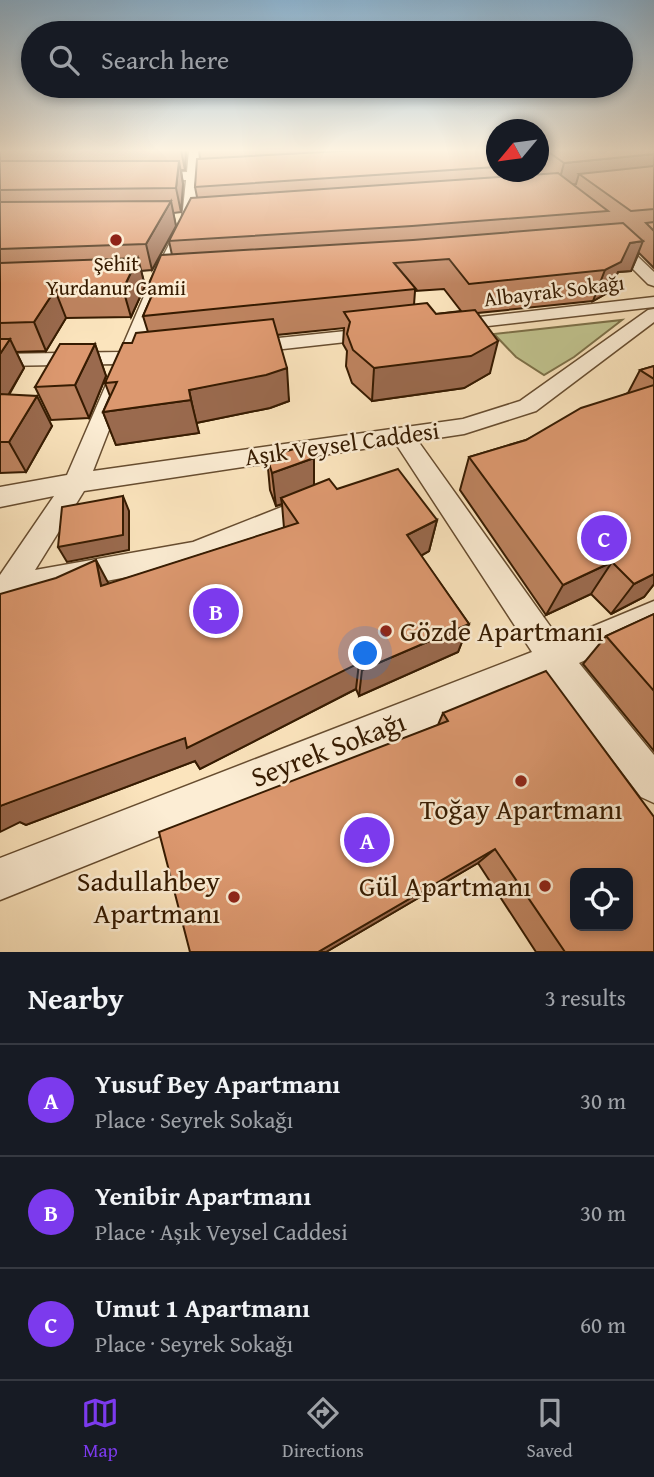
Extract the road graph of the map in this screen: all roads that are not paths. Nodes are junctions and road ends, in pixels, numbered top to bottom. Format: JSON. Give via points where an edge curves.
{"nodes":[{"id":1,"x":191,"y":194,"type":"edge"},
{"id":2,"x":596,"y":227,"type":"edge"},
{"id":3,"x":642,"y":241,"type":"edge"},
{"id":4,"x":617,"y":244,"type":"junction"},
{"id":5,"x":591,"y":246,"type":"edge"},
{"id":6,"x":184,"y":278,"type":"edge"},
{"id":7,"x":152,"y":280,"type":"junction"},
{"id":8,"x":654,"y":281,"type":"edge"},
{"id":9,"x":654,"y":302,"type":"edge"},
{"id":10,"x":654,"y":314,"type":"edge"},
{"id":11,"x":437,"y":327,"type":"edge"},
{"id":12,"x":397,"y":331,"type":"edge"},
{"id":13,"x":236,"y":348,"type":"edge"},
{"id":14,"x":169,"y":355,"type":"edge"},
{"id":15,"x":128,"y":359,"type":"junction"},
{"id":16,"x":0,"y":360,"type":"edge"},
{"id":17,"x":401,"y":434,"type":"junction"},
{"id":18,"x":76,"y":483,"type":"junction"},
{"id":19,"x":0,"y":484,"type":"edge"},
{"id":20,"x":0,"y":497,"type":"edge"},
{"id":21,"x":333,"y":497,"type":"edge"},
{"id":22,"x":2,"y":592,"type":"edge"},
{"id":23,"x":654,"y":615,"type":"edge"},
{"id":24,"x":555,"y":659,"type":"junction"},
{"id":25,"x":654,"y":784,"type":"edge"},
{"id":26,"x":0,"y":879,"type":"edge"}],
"edges":[{"from":1,"to":7,"type":"street","via":[[189,219]]},
{"from":2,"to":4,"type":"street"},
{"from":3,"to":4,"type":"street"},
{"from":4,"to":5,"type":"street"},
{"from":4,"to":8,"type":"street"},
{"from":6,"to":7,"type":"street"},
{"from":7,"to":15,"type":"street"},
{"from":9,"to":11,"type":"street","name":"Albayrak Sokağı"},
{"from":10,"to":17,"type":"street","name":"Aşık Veysel Caddesi","via":[[528,405],[464,426]]},
{"from":12,"to":13,"type":"street"},
{"from":14,"to":15,"type":"street"},
{"from":15,"to":16,"type":"street"},
{"from":15,"to":18,"type":"street"},
{"from":17,"to":18,"type":"street","name":"Aşık Veysel Caddesi"},
{"from":17,"to":24,"type":"street"},
{"from":18,"to":19,"type":"street"},
{"from":18,"to":20,"type":"street","name":"Aşık Veysel Caddesi"},
{"from":18,"to":22,"type":"street"},
{"from":21,"to":22,"type":"street","via":[[195,553]]},
{"from":23,"to":24,"type":"street","name":"Seyrek Sokağı"},
{"from":24,"to":25,"type":"street"},
{"from":24,"to":26,"type":"street","name":"Seyrek Sokağı"}]}
